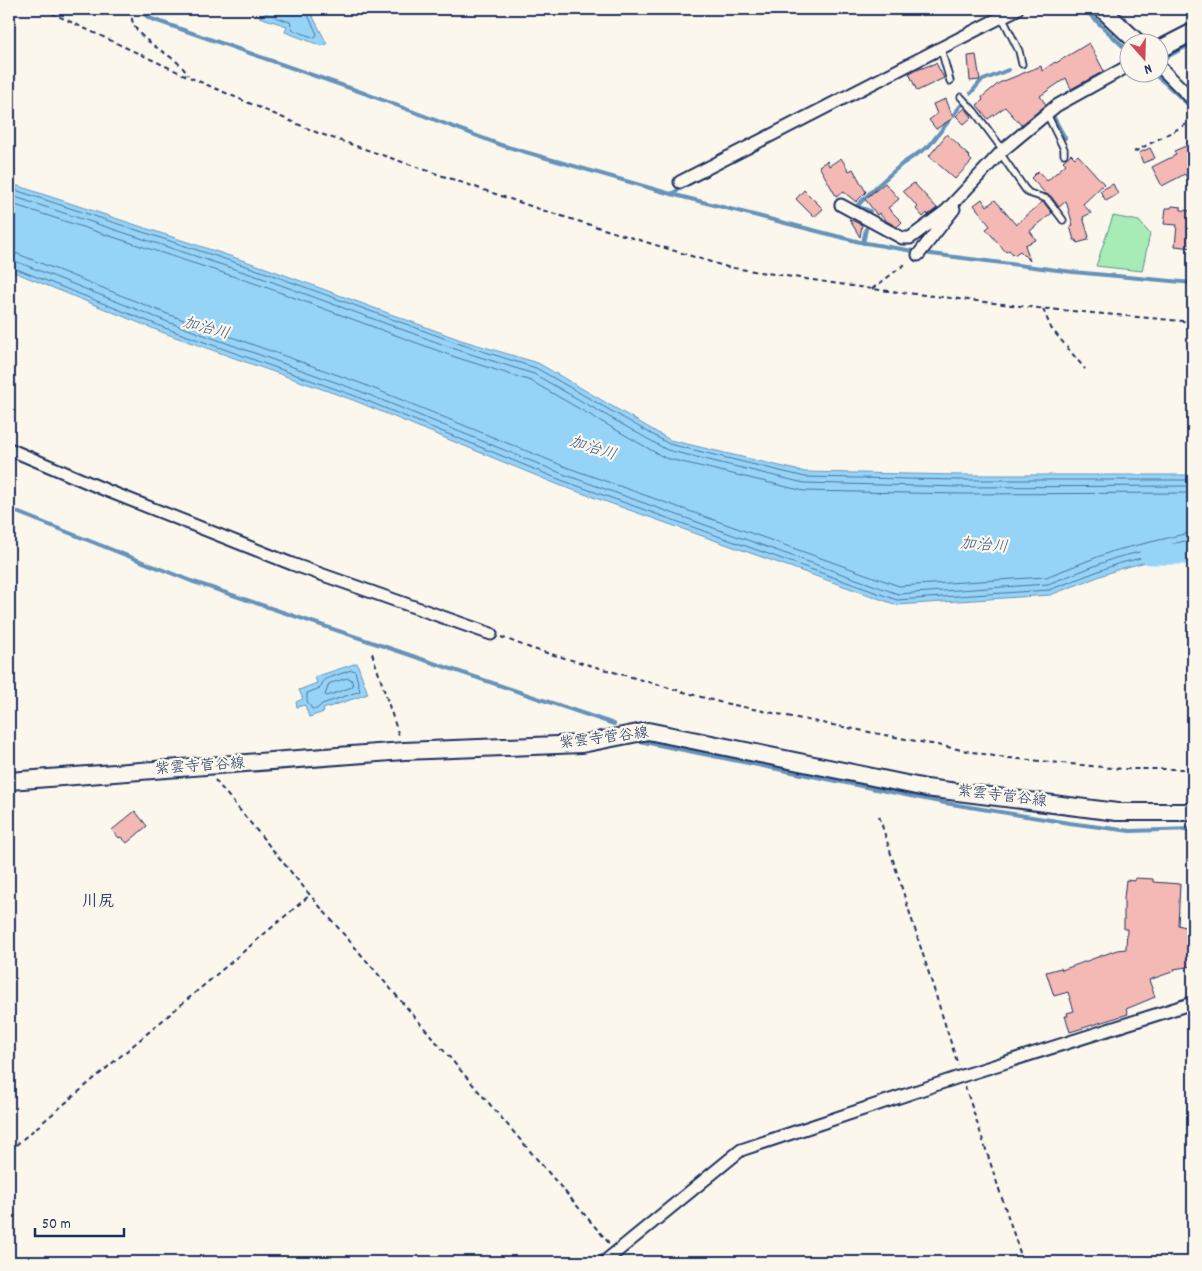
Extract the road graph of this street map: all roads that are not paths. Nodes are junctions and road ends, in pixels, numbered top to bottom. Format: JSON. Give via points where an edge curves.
{"nodes":[{"id":1,"x":1017,"y":9,"type":"edge"},
{"id":2,"x":1102,"y":9,"type":"edge"},
{"id":3,"x":1002,"y":16,"type":"junction"},
{"id":4,"x":1126,"y":32,"type":"edge"},
{"id":5,"x":1193,"y":32,"type":"edge"},
{"id":6,"x":1170,"y":44,"type":"edge"},
{"id":7,"x":941,"y":49,"type":"junction"},
{"id":8,"x":1022,"y":64,"type":"dead end"},
{"id":9,"x":1120,"y":71,"type":"edge"},
{"id":10,"x":1170,"y":77,"type":"edge"},
{"id":11,"x":950,"y":80,"type":"dead end"},
{"id":12,"x":961,"y":97,"type":"dead end"},
{"id":13,"x":1193,"y":100,"type":"edge"},
{"id":14,"x":1047,"y":114,"type":"junction"},
{"id":15,"x":1002,"y":152,"type":"junction"},
{"id":16,"x":1064,"y":154,"type":"dead end"},
{"id":17,"x":680,"y":182,"type":"dead end"},
{"id":18,"x":958,"y":198,"type":"junction"},
{"id":19,"x":841,"y":204,"type":"dead end"},
{"id":20,"x":1064,"y":220,"type":"dead end"},
{"id":21,"x":921,"y":251,"type":"road end"},
{"id":22,"x":9,"y":449,"type":"edge"},
{"id":23,"x":490,"y":634,"type":"road end"},
{"id":24,"x":9,"y":781,"type":"edge"},
{"id":25,"x":1193,"y":812,"type":"edge"},
{"id":26,"x":1193,"y":1003,"type":"edge"},
{"id":27,"x":604,"y":1262,"type":"edge"}],
"edges":[{"from":1,"to":3,"type":"street"},
{"from":2,"to":4,"type":"main road"},
{"from":3,"to":7,"type":"street"},
{"from":3,"to":8,"type":"lane"},
{"from":5,"to":6,"type":"main road"},
{"from":7,"to":11,"type":"lane"},
{"from":7,"to":17,"type":"street"},
{"from":9,"to":14,"type":"street"},
{"from":10,"to":13,"type":"street"},
{"from":12,"to":15,"type":"lane"},
{"from":14,"to":15,"type":"street"},
{"from":14,"to":16,"type":"lane"},
{"from":15,"to":18,"type":"street"},
{"from":15,"to":20,"type":"lane","via":[[1025,189],[1047,199]]},
{"from":18,"to":19,"type":"street","via":[[910,238],[902,238]]},
{"from":18,"to":21,"type":"street","via":[[954,210]]},
{"from":22,"to":23,"type":"street","via":[[292,564]]},
{"from":24,"to":25,"type":"main road","name":"紫雲寺菅谷線","via":[[404,751],[582,744],[648,730],[926,788],[1117,812]]},
{"from":26,"to":27,"type":"street","via":[[741,1150]]}]}
